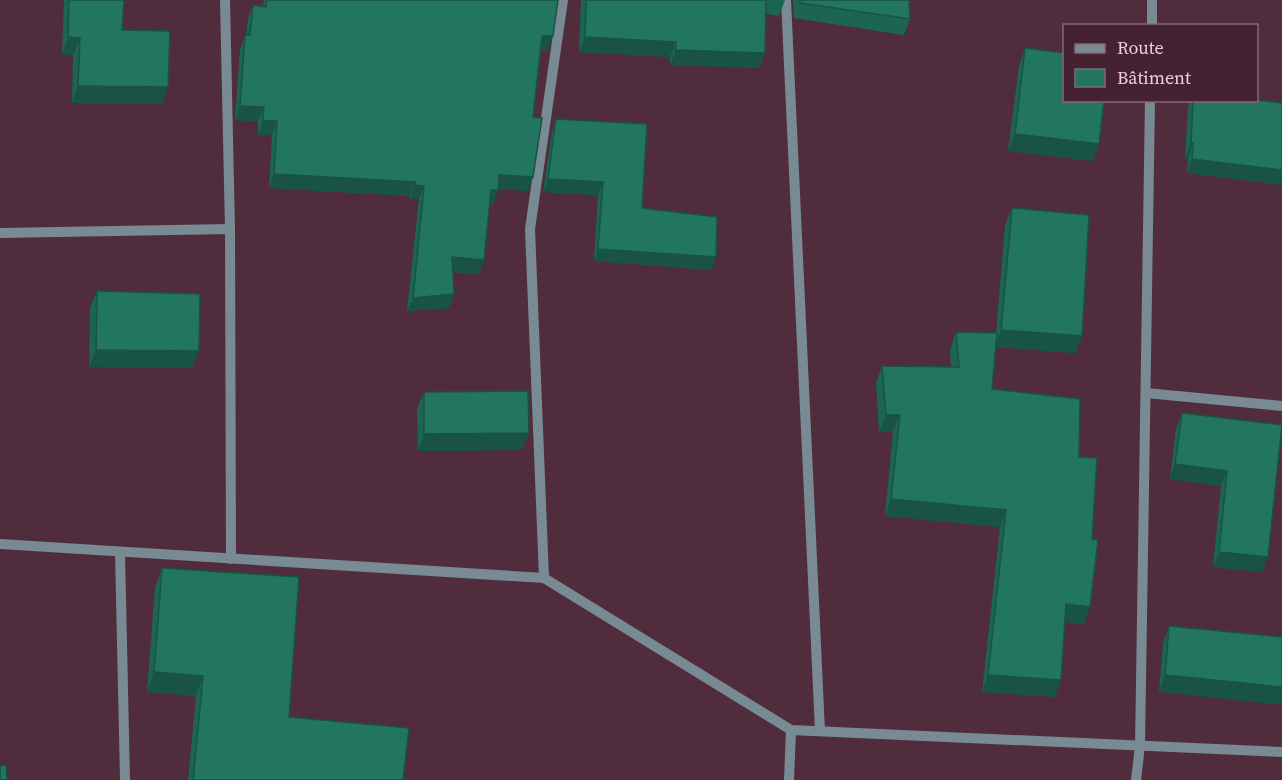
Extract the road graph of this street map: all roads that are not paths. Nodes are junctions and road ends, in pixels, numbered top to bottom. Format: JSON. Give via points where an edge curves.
{"nodes":[{"id":1,"x":225,"y":0,"type":"edge"},
{"id":2,"x":563,"y":0,"type":"edge"},
{"id":3,"x":786,"y":0,"type":"edge"},
{"id":4,"x":1152,"y":0,"type":"edge"},
{"id":5,"x":1152,"y":24,"type":"edge"},
{"id":6,"x":1150,"y":102,"type":"edge"},
{"id":7,"x":230,"y":229,"type":"junction"},
{"id":8,"x":0,"y":233,"type":"edge"},
{"id":9,"x":1146,"y":393,"type":"junction"},
{"id":10,"x":1282,"y":406,"type":"edge"},
{"id":11,"x":0,"y":544,"type":"edge"},
{"id":12,"x":120,"y":552,"type":"junction"},
{"id":13,"x":231,"y":559,"type":"junction"},
{"id":14,"x":544,"y":578,"type":"junction"},
{"id":15,"x":791,"y":730,"type":"junction"},
{"id":16,"x":820,"y":731,"type":"junction"},
{"id":17,"x":1140,"y":746,"type":"junction"},
{"id":18,"x":1282,"y":752,"type":"edge"},
{"id":19,"x":124,"y":780,"type":"edge"},
{"id":20,"x":789,"y":780,"type":"edge"},
{"id":21,"x":1136,"y":780,"type":"edge"}],
"edges":[{"from":1,"to":7,"type":"street"},
{"from":2,"to":14,"type":"street","via":[[530,229]]},
{"from":3,"to":16,"type":"street"},
{"from":4,"to":5,"type":"street"},
{"from":6,"to":9,"type":"street"},
{"from":7,"to":8,"type":"street"},
{"from":7,"to":13,"type":"street"},
{"from":9,"to":10,"type":"street"},
{"from":9,"to":17,"type":"street"},
{"from":11,"to":12,"type":"street"},
{"from":12,"to":13,"type":"street"},
{"from":12,"to":19,"type":"street"},
{"from":13,"to":14,"type":"street"},
{"from":14,"to":15,"type":"street"},
{"from":15,"to":16,"type":"street"},
{"from":15,"to":20,"type":"street"},
{"from":16,"to":17,"type":"street"},
{"from":17,"to":18,"type":"street"},
{"from":17,"to":21,"type":"street"}]}
